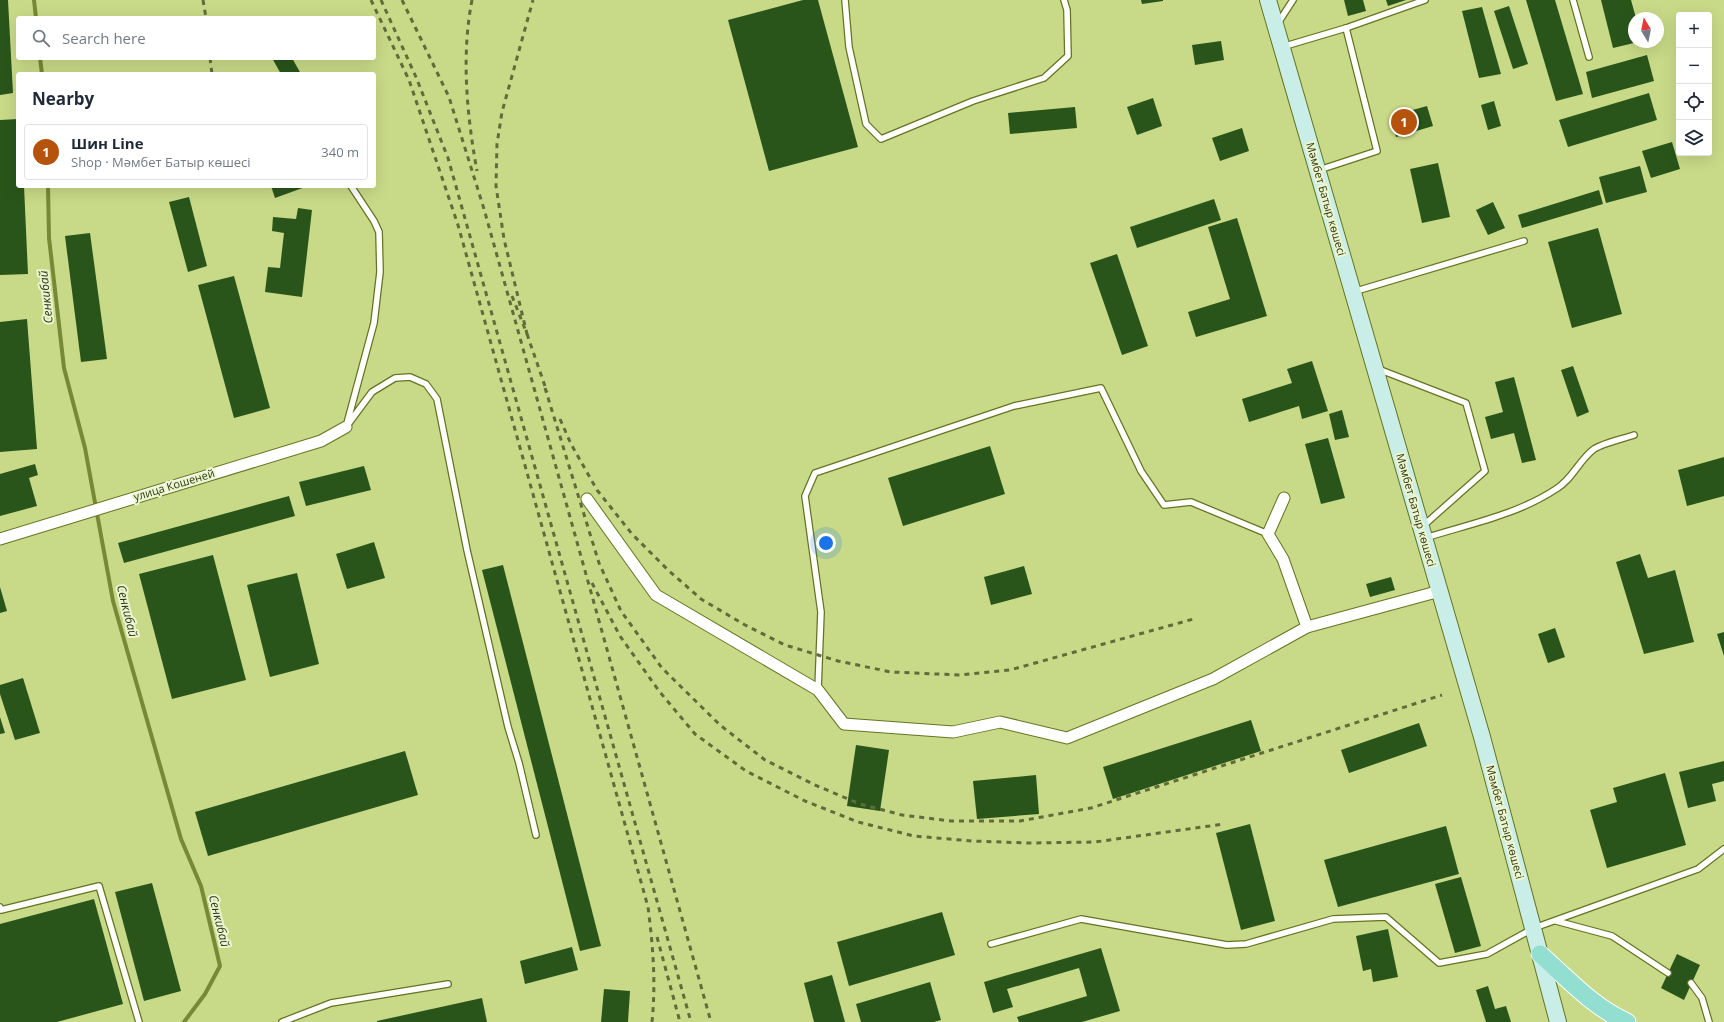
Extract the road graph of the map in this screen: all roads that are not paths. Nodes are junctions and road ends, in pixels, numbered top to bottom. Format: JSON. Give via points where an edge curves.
{"nodes":[{"id":1,"x":845,"y":0,"type":"edge"},
{"id":2,"x":1064,"y":0,"type":"edge"},
{"id":3,"x":1268,"y":0,"type":"edge"},
{"id":4,"x":1293,"y":0,"type":"edge"},
{"id":5,"x":1425,"y":0,"type":"edge"},
{"id":6,"x":1573,"y":0,"type":"edge"},
{"id":7,"x":1276,"y":27,"type":"junction"},
{"id":8,"x":1346,"y":28,"type":"junction"},
{"id":9,"x":1282,"y":47,"type":"junction"},
{"id":10,"x":1590,"y":57,"type":"dead end"},
{"id":11,"x":1318,"y":170,"type":"junction"},
{"id":12,"x":353,"y":188,"type":"edge"},
{"id":13,"x":1524,"y":241,"type":"dead end"},
{"id":14,"x":1353,"y":293,"type":"junction"},
{"id":15,"x":1375,"y":368,"type":"junction"},
{"id":16,"x":346,"y":427,"type":"junction"},
{"id":17,"x":1634,"y":434,"type":"dead end"},
{"id":18,"x":1284,"y":498,"type":"dead end"},
{"id":19,"x":587,"y":499,"type":"dead end"},
{"id":20,"x":1423,"y":533,"type":"junction"},
{"id":21,"x":1268,"y":534,"type":"junction"},
{"id":22,"x":0,"y":539,"type":"edge"},
{"id":23,"x":1440,"y":591,"type":"junction"},
{"id":24,"x":1307,"y":627,"type":"junction"},
{"id":25,"x":818,"y":690,"type":"junction"},
{"id":26,"x":536,"y":835,"type":"dead end"},
{"id":27,"x":1724,"y":849,"type":"edge"},
{"id":28,"x":0,"y":906,"type":"edge"},
{"id":29,"x":1555,"y":921,"type":"junction"},
{"id":30,"x":1534,"y":928,"type":"junction"},
{"id":31,"x":991,"y":944,"type":"dead end"},
{"id":32,"x":1540,"y":954,"type":"junction"},
{"id":33,"x":1668,"y":973,"type":"dead end"},
{"id":34,"x":1691,"y":983,"type":"dead end"},
{"id":35,"x":448,"y":984,"type":"dead end"},
{"id":36,"x":139,"y":1022,"type":"edge"},
{"id":37,"x":282,"y":1022,"type":"edge"},
{"id":38,"x":1558,"y":1022,"type":"edge"},
{"id":39,"x":1627,"y":1022,"type":"edge"},
{"id":40,"x":1709,"y":1022,"type":"edge"}],
"edges":[{"from":1,"to":2,"type":"lane","via":[[849,47],[866,124],[882,139],[973,101],[1044,78],[1068,56],[1067,10]]},
{"from":3,"to":7,"type":"main road","name":"Мәмбет Батыр көшесі"},
{"from":4,"to":7,"type":"lane"},
{"from":5,"to":8,"type":"lane"},
{"from":6,"to":10,"type":"lane"},
{"from":7,"to":9,"type":"main road","name":"Мәмбет Батыр көшесі"},
{"from":8,"to":9,"type":"lane"},
{"from":8,"to":11,"type":"lane","via":[[1377,151]]},
{"from":9,"to":11,"type":"main road","name":"Мәмбет Батыр көшесі"},
{"from":11,"to":14,"type":"main road","name":"Мәмбет Батыр көшесі"},
{"from":12,"to":16,"type":"lane","via":[[379,232],[380,272],[374,323]]},
{"from":13,"to":14,"type":"lane"},
{"from":14,"to":15,"type":"main road","name":"Мәмбет Батыр көшесі"},
{"from":15,"to":20,"type":"main road","name":"Мәмбет Батыр көшесі"},
{"from":15,"to":20,"type":"lane","via":[[1466,403],[1484,471]]},
{"from":16,"to":22,"type":"street","name":"улица Кошеней","via":[[321,441]]},
{"from":16,"to":26,"type":"lane","via":[[372,392],[395,378],[410,377],[426,384],[436,399],[467,550]]},
{"from":17,"to":20,"type":"lane","via":[[1595,448],[1558,488],[1542,498],[1510,512]]},
{"from":18,"to":21,"type":"street"},
{"from":19,"to":25,"type":"street","via":[[656,595]]},
{"from":20,"to":23,"type":"main road","name":"Мәмбет Батыр көшесі"},
{"from":21,"to":24,"type":"street","via":[[1283,560]]},
{"from":21,"to":25,"type":"lane","via":[[1191,502],[1164,505],[1141,471],[1101,388],[1014,406],[858,457],[815,473],[805,496],[821,612]]},
{"from":23,"to":24,"type":"street"},
{"from":23,"to":30,"type":"main road","name":"Мәмбет Батыр көшесі"},
{"from":24,"to":25,"type":"street","via":[[1213,679],[1068,738],[1000,722],[953,732],[844,724]]},
{"from":27,"to":29,"type":"lane","via":[[1698,869]]},
{"from":28,"to":36,"type":"lane","via":[[1,910],[99,886]]},
{"from":29,"to":30,"type":"lane"},
{"from":29,"to":33,"type":"lane","via":[[1612,936]]},
{"from":30,"to":31,"type":"lane","via":[[1487,954],[1440,963],[1386,917],[1333,918],[1246,944],[1227,945],[1081,920]]},
{"from":30,"to":32,"type":"main road","name":"Мәмбет Батыр көшесі"},
{"from":32,"to":38,"type":"main road","name":"Мәмбет Батыр көшесі"},
{"from":32,"to":39,"type":"main road","via":[[1582,992],[1617,1018]]},
{"from":34,"to":40,"type":"lane","via":[[1702,998]]},
{"from":35,"to":37,"type":"lane","via":[[331,1003]]}]}
